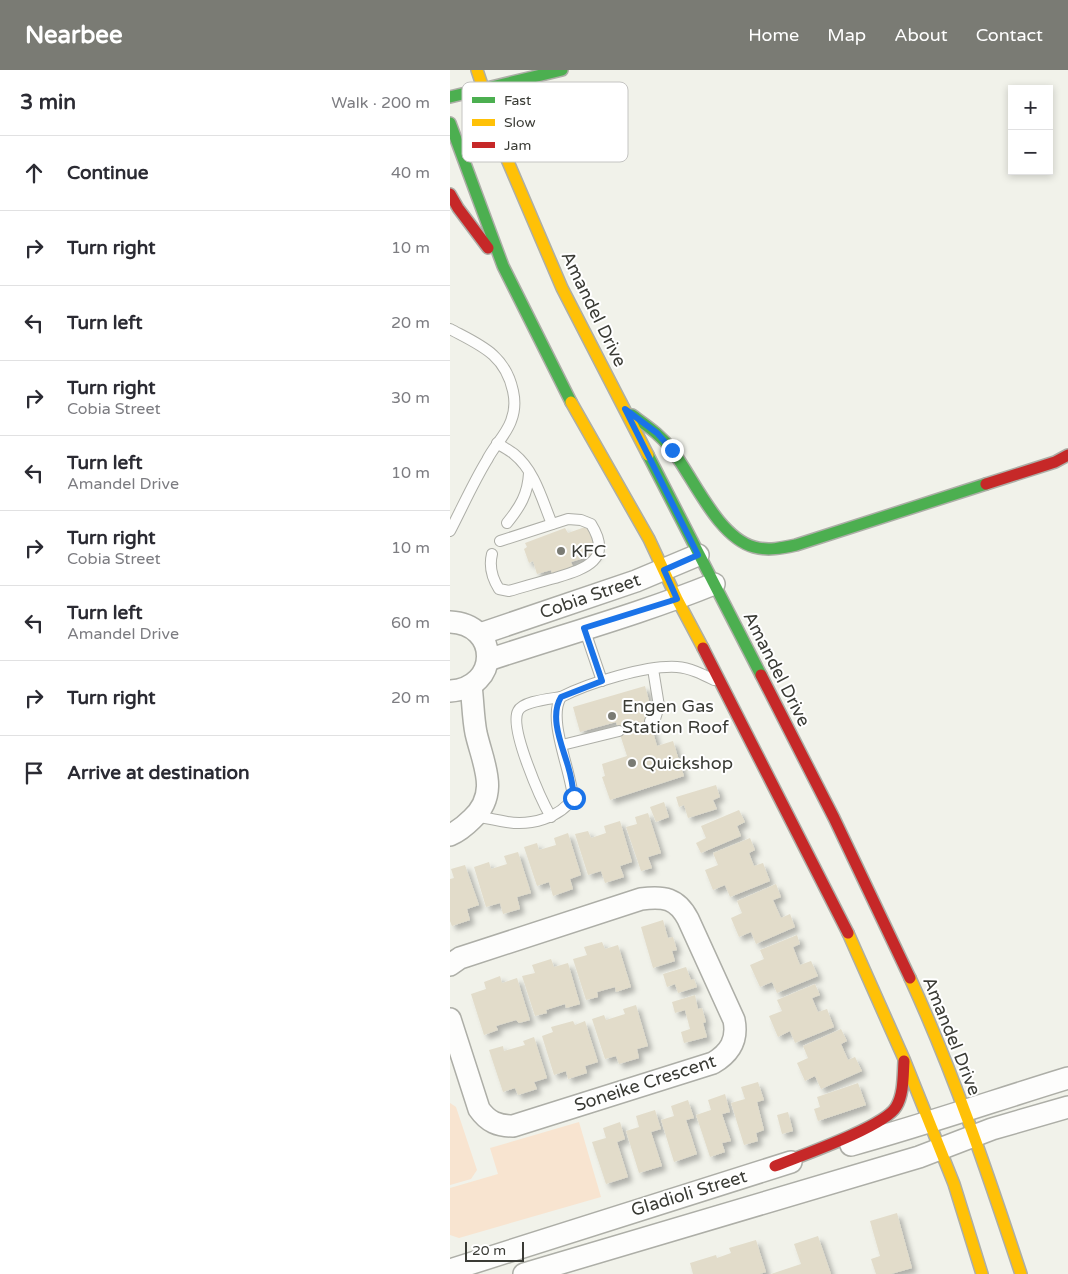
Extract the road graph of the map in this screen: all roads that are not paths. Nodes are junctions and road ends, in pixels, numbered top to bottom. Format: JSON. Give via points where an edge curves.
{"nodes":[{"id":1,"x":562,"y":70,"type":"edge"},
{"id":2,"x":512,"y":82,"type":"edge"},
{"id":3,"x":450,"y":123,"type":"edge"},
{"id":4,"x":462,"y":155,"type":"edge"},
{"id":5,"x":464,"y":162,"type":"edge"},
{"id":6,"x":508,"y":162,"type":"edge"},
{"id":7,"x":450,"y":194,"type":"edge"},
{"id":8,"x":503,"y":266,"type":"junction"},
{"id":9,"x":450,"y":329,"type":"edge"},
{"id":10,"x":625,"y":409,"type":"junction"},
{"id":11,"x":497,"y":443,"type":"junction"},
{"id":12,"x":1068,"y":455,"type":"edge"},
{"id":13,"x":529,"y":472,"type":"junction"},
{"id":14,"x":507,"y":523,"type":"dead end"},
{"id":15,"x":552,"y":524,"type":"junction"},
{"id":16,"x":450,"y":532,"type":"edge"},
{"id":17,"x":500,"y":541,"type":"dead end"},
{"id":18,"x":492,"y":554,"type":"dead end"},
{"id":19,"x":698,"y":555,"type":"junction"},
{"id":20,"x":664,"y":570,"type":"junction"},
{"id":21,"x":714,"y":584,"type":"junction"},
{"id":22,"x":677,"y":599,"type":"junction"},
{"id":23,"x":453,"y":618,"type":"edge"},
{"id":24,"x":584,"y":628,"type":"junction"},
{"id":25,"x":480,"y":634,"type":"junction"},
{"id":26,"x":488,"y":660,"type":"junction"},
{"id":27,"x":653,"y":669,"type":"junction"},
{"id":28,"x":602,"y":681,"type":"junction"},
{"id":29,"x":723,"y":685,"type":"junction"},
{"id":30,"x":471,"y":686,"type":"junction"},
{"id":31,"x":450,"y":691,"type":"edge"},
{"id":32,"x":561,"y":697,"type":"junction"},
{"id":33,"x":650,"y":721,"type":"dead end"},
{"id":34,"x":476,"y":731,"type":"junction"},
{"id":35,"x":619,"y":731,"type":"dead end"},
{"id":36,"x":562,"y":745,"type":"junction"},
{"id":37,"x":476,"y":816,"type":"junction"},
{"id":38,"x":551,"y":817,"type":"junction"},
{"id":39,"x":450,"y":835,"type":"edge"},
{"id":40,"x":450,"y":965,"type":"edge"},
{"id":41,"x":450,"y":1018,"type":"edge"},
{"id":42,"x":904,"y":1059,"type":"junction"},
{"id":43,"x":457,"y":1070,"type":"edge"},
{"id":44,"x":1068,"y":1078,"type":"edge"},
{"id":45,"x":1068,"y":1107,"type":"edge"},
{"id":46,"x":964,"y":1111,"type":"junction"},
{"id":47,"x":930,"y":1123,"type":"junction"},
{"id":48,"x":973,"y":1136,"type":"junction"},
{"id":49,"x":940,"y":1150,"type":"junction"},
{"id":50,"x":775,"y":1166,"type":"junction"},
{"id":51,"x":450,"y":1270,"type":"edge"},
{"id":52,"x":524,"y":1274,"type":"edge"},
{"id":53,"x":982,"y":1274,"type":"edge"},
{"id":54,"x":1021,"y":1274,"type":"edge"}],
"edges":[{"from":1,"to":2,"type":"street"},
{"from":3,"to":4,"type":"street"},
{"from":5,"to":8,"type":"street"},
{"from":6,"to":10,"type":"street","name":"Amandel Drive","via":[[562,288]]},
{"from":7,"to":8,"type":"street","via":[[479,239]]},
{"from":8,"to":20,"type":"street","via":[[571,402]]},
{"from":9,"to":11,"type":"lane","via":[[491,353],[511,382],[512,419]]},
{"from":10,"to":12,"type":"street","via":[[657,433],[672,450],[721,524],[752,548],[764,550],[796,546],[1055,462]]},
{"from":10,"to":19,"type":"street","name":"Amandel Drive"},
{"from":11,"to":13,"type":"lane","via":[[514,454]]},
{"from":11,"to":16,"type":"lane"},
{"from":13,"to":14,"type":"lane","via":[[525,497]]},
{"from":13,"to":15,"type":"lane"},
{"from":15,"to":17,"type":"lane"},
{"from":15,"to":18,"type":"lane","via":[[575,519],[591,524],[599,549],[591,564],[575,572],[503,591],[493,577]]},
{"from":19,"to":20,"type":"street","name":"Cobia Street"},
{"from":19,"to":21,"type":"street","name":"Amandel Drive"},
{"from":20,"to":22,"type":"street"},
{"from":20,"to":25,"type":"street","name":"Cobia Street"},
{"from":21,"to":22,"type":"street","name":"Cobia Street"},
{"from":21,"to":46,"type":"street","name":"Amandel Drive","via":[[834,818],[911,980]]},
{"from":22,"to":24,"type":"street","name":"Cobia Street"},
{"from":22,"to":29,"type":"street"},
{"from":23,"to":25,"type":"street"},
{"from":24,"to":26,"type":"street","name":"Cobia Street"},
{"from":24,"to":28,"type":"lane"},
{"from":25,"to":26,"type":"street"},
{"from":26,"to":30,"type":"street","via":[[485,670]]},
{"from":27,"to":28,"type":"lane"},
{"from":27,"to":29,"type":"lane","via":[[686,668]]},
{"from":27,"to":33,"type":"lane","via":[[659,706],[655,719]]},
{"from":28,"to":32,"type":"lane"},
{"from":29,"to":42,"type":"street","via":[[847,930]]},
{"from":30,"to":31,"type":"street"},
{"from":30,"to":34,"type":"street"},
{"from":31,"to":34,"type":"street"},
{"from":32,"to":36,"type":"lane","via":[[556,712]]},
{"from":32,"to":38,"type":"lane","via":[[521,707],[515,722],[534,783]]},
{"from":34,"to":37,"type":"street","via":[[488,785],[482,808]]},
{"from":35,"to":36,"type":"lane"},
{"from":36,"to":38,"type":"lane","via":[[574,798],[568,807]]},
{"from":37,"to":38,"type":"lane","via":[[508,822]]},
{"from":37,"to":39,"type":"street"},
{"from":40,"to":43,"type":"street","name":"Soneike Crescent","via":[[460,958],[641,899],[667,899],[682,908],[688,919],[735,1028],[728,1051],[713,1063],[513,1126],[496,1124],[483,1115]]},
{"from":41,"to":43,"type":"street","name":"Soneike Crescent"},
{"from":42,"to":47,"type":"street"},
{"from":42,"to":50,"type":"street","via":[[902,1090],[891,1113],[868,1128]]},
{"from":44,"to":46,"type":"street","name":"Gladioli Street"},
{"from":45,"to":48,"type":"street","name":"Gladioli Street"},
{"from":46,"to":47,"type":"street","name":"Gladioli Street"},
{"from":46,"to":48,"type":"street","name":"Amandel Drive"},
{"from":47,"to":49,"type":"street"},
{"from":47,"to":50,"type":"street","name":"Gladioli Street"},
{"from":48,"to":49,"type":"street","name":"Gladioli Street"},
{"from":48,"to":54,"type":"street","name":"Amandel Drive"},
{"from":49,"to":52,"type":"street","name":"Gladioli Street"},
{"from":49,"to":53,"type":"street"},
{"from":50,"to":51,"type":"street","name":"Gladioli Street"}]}
